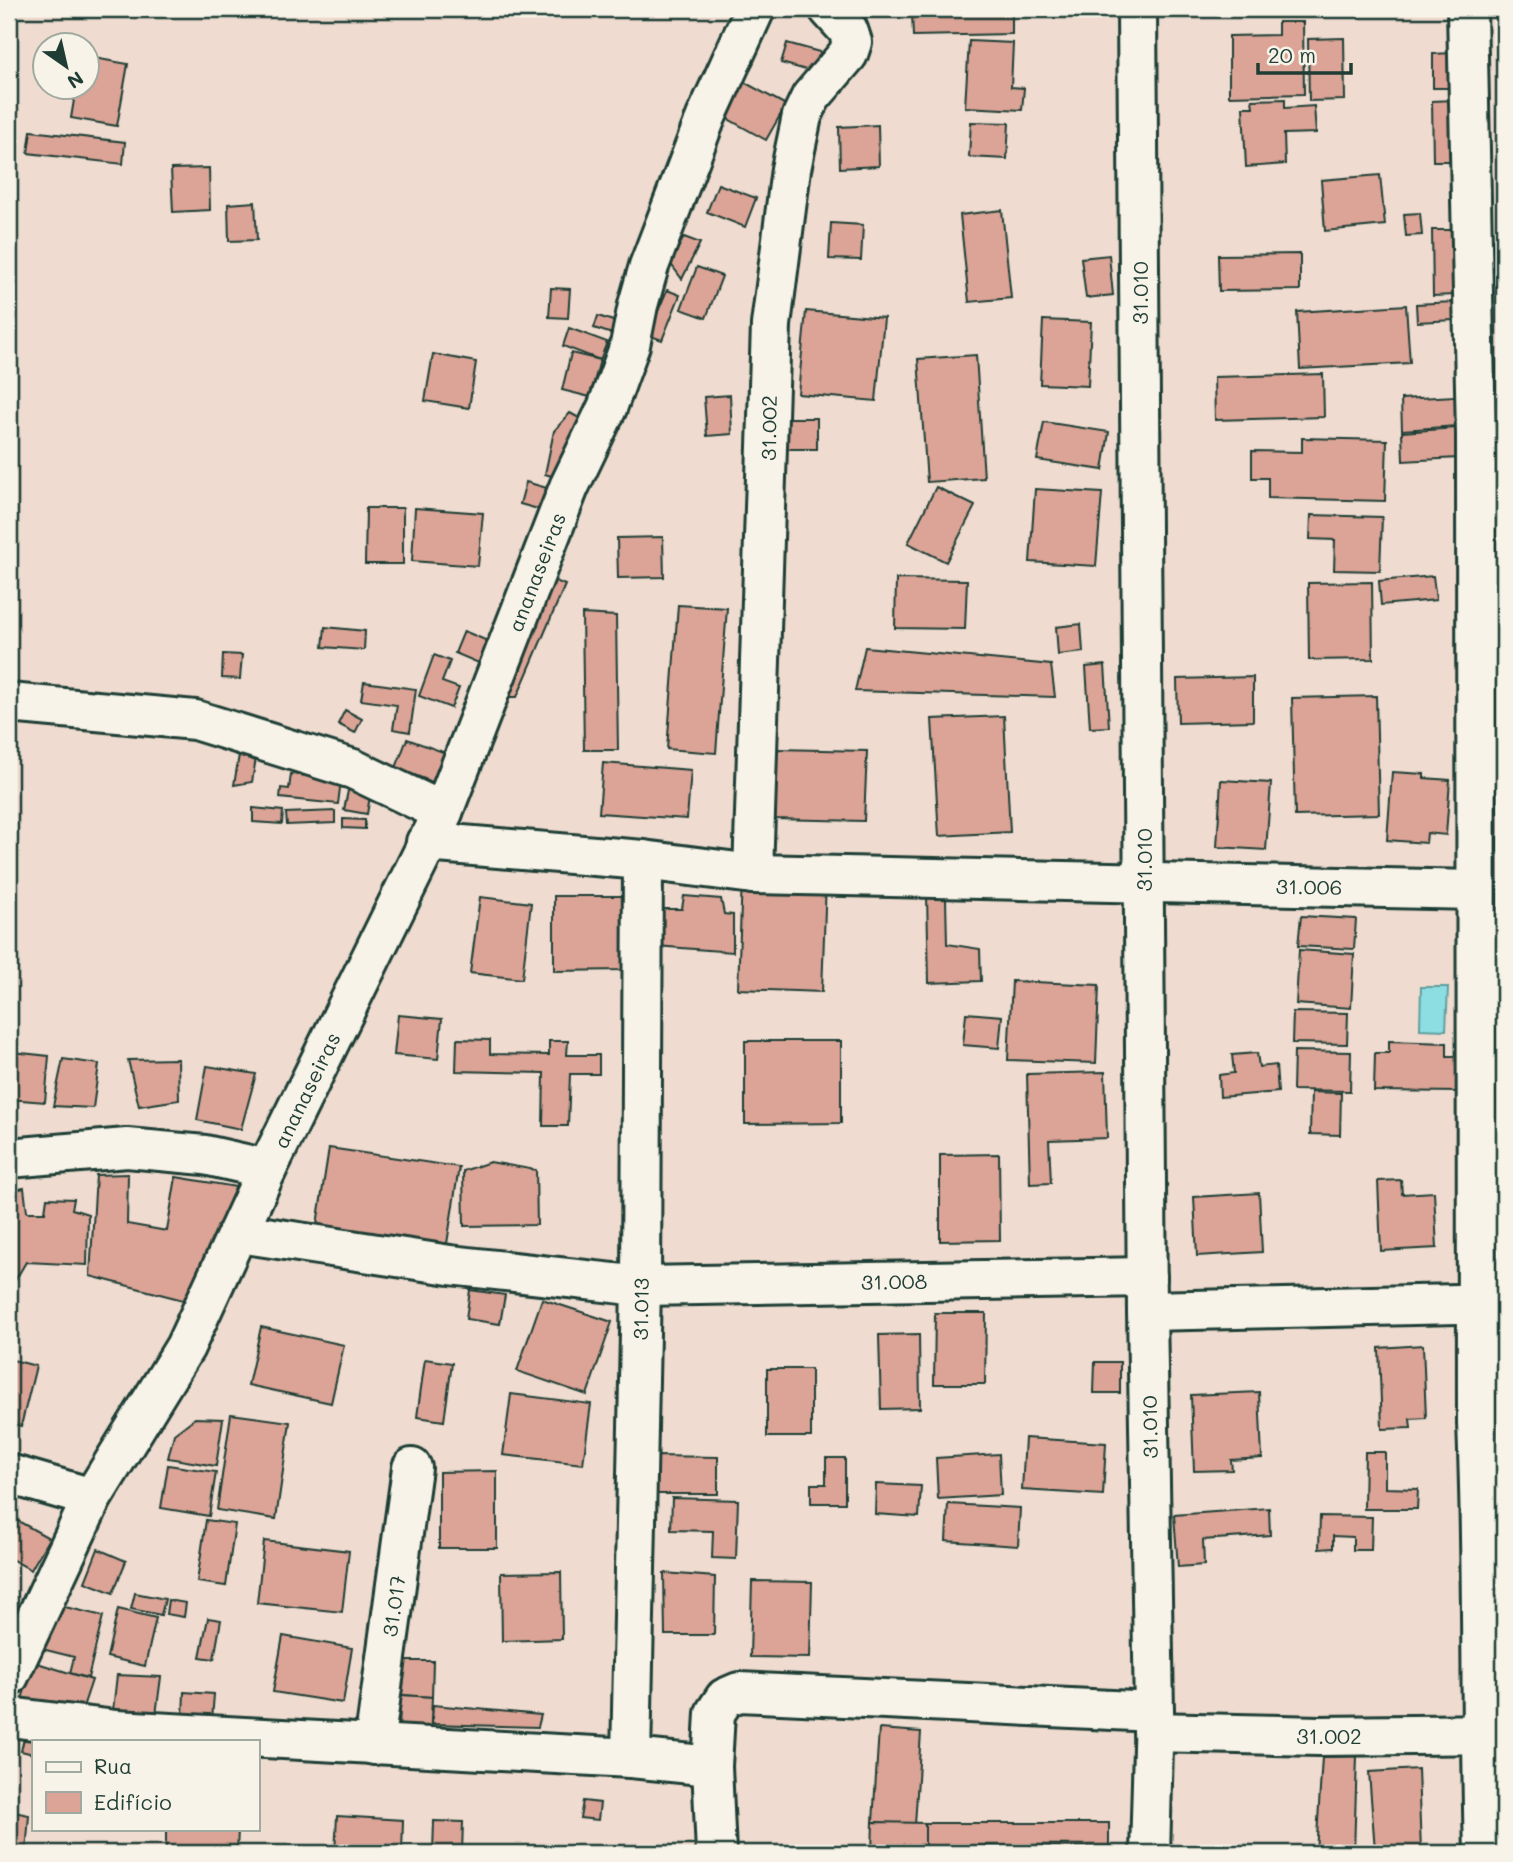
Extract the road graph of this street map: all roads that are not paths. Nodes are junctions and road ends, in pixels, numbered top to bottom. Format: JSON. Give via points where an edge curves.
{"nodes":[{"id":1,"x":755,"y":9,"type":"edge"},
{"id":2,"x":830,"y":9,"type":"edge"},
{"id":3,"x":1137,"y":9,"type":"edge"},
{"id":4,"x":1467,"y":9,"type":"edge"},
{"id":5,"x":9,"y":703,"type":"edge"},
{"id":6,"x":435,"y":827,"type":"junction"},
{"id":7,"x":643,"y":860,"type":"junction"},
{"id":8,"x":753,"y":874,"type":"junction"},
{"id":9,"x":1144,"y":883,"type":"junction"},
{"id":10,"x":1475,"y":890,"type":"junction"},
{"id":11,"x":9,"y":1158,"type":"edge"},
{"id":12,"x":267,"y":1169,"type":"junction"},
{"id":13,"x":239,"y":1233,"type":"junction"},
{"id":14,"x":641,"y":1286,"type":"junction"},
{"id":15,"x":1147,"y":1294,"type":"junction"},
{"id":16,"x":1491,"y":1303,"type":"edge"},
{"id":17,"x":412,"y":1468,"type":"dead end"},
{"id":18,"x":9,"y":1474,"type":"edge"},
{"id":19,"x":92,"y":1498,"type":"junction"},
{"id":20,"x":9,"y":1676,"type":"edge"},
{"id":21,"x":9,"y":1717,"type":"edge"},
{"id":22,"x":1153,"y":1722,"type":"junction"},
{"id":23,"x":1492,"y":1734,"type":"edge"},
{"id":24,"x":374,"y":1745,"type":"junction"},
{"id":25,"x":631,"y":1758,"type":"junction"},
{"id":26,"x":712,"y":1766,"type":"junction"},
{"id":27,"x":716,"y":1853,"type":"edge"},
{"id":28,"x":1150,"y":1853,"type":"edge"},
{"id":29,"x":1484,"y":1853,"type":"edge"}],
"edges":[{"from":1,"to":6,"type":"street","name":"ananaseiras","via":[[706,117],[649,266],[630,345],[607,408],[569,488]]},
{"from":2,"to":8,"type":"street","name":"31.002","via":[[852,42],[802,116],[771,325]]},
{"from":3,"to":9,"type":"street","name":"31.010"},
{"from":4,"to":10,"type":"street","via":[[1476,435]]},
{"from":5,"to":6,"type":"street","via":[[195,720],[353,769]]},
{"from":6,"to":7,"type":"street","name":"31.006"},
{"from":6,"to":12,"type":"street","name":"ananaseiras"},
{"from":7,"to":8,"type":"street","name":"31.006"},
{"from":7,"to":14,"type":"street","name":"31.013"},
{"from":8,"to":9,"type":"street","name":"31.006"},
{"from":9,"to":10,"type":"street","name":"31.006"},
{"from":9,"to":15,"type":"street","name":"31.010"},
{"from":10,"to":16,"type":"street"},
{"from":11,"to":12,"type":"street","via":[[127,1148],[205,1155]]},
{"from":12,"to":13,"type":"street","name":"ananaseiras"},
{"from":13,"to":14,"type":"street","name":"31.008","via":[[450,1265]]},
{"from":13,"to":19,"type":"street","name":"ananaseiras","via":[[185,1346]]},
{"from":14,"to":15,"type":"street","name":"31.008"},
{"from":14,"to":25,"type":"street","name":"31.013"},
{"from":15,"to":16,"type":"street","name":"31.008"},
{"from":15,"to":22,"type":"street","name":"31.010"},
{"from":16,"to":23,"type":"street","via":[[1483,1641]]},
{"from":17,"to":24,"type":"street","name":"31.017"},
{"from":18,"to":19,"type":"street"},
{"from":19,"to":20,"type":"street","name":"ananaseiras"},
{"from":21,"to":24,"type":"street","via":[[116,1730]]},
{"from":22,"to":23,"type":"street","name":"31.002","via":[[1319,1736]]},
{"from":22,"to":26,"type":"street","name":"31.002","via":[[739,1692],[725,1698],[715,1713]]},
{"from":22,"to":28,"type":"street","name":"31.010"},
{"from":23,"to":29,"type":"street"},
{"from":24,"to":25,"type":"street"},
{"from":25,"to":26,"type":"street"},
{"from":26,"to":27,"type":"street","name":"31.002"}]}
